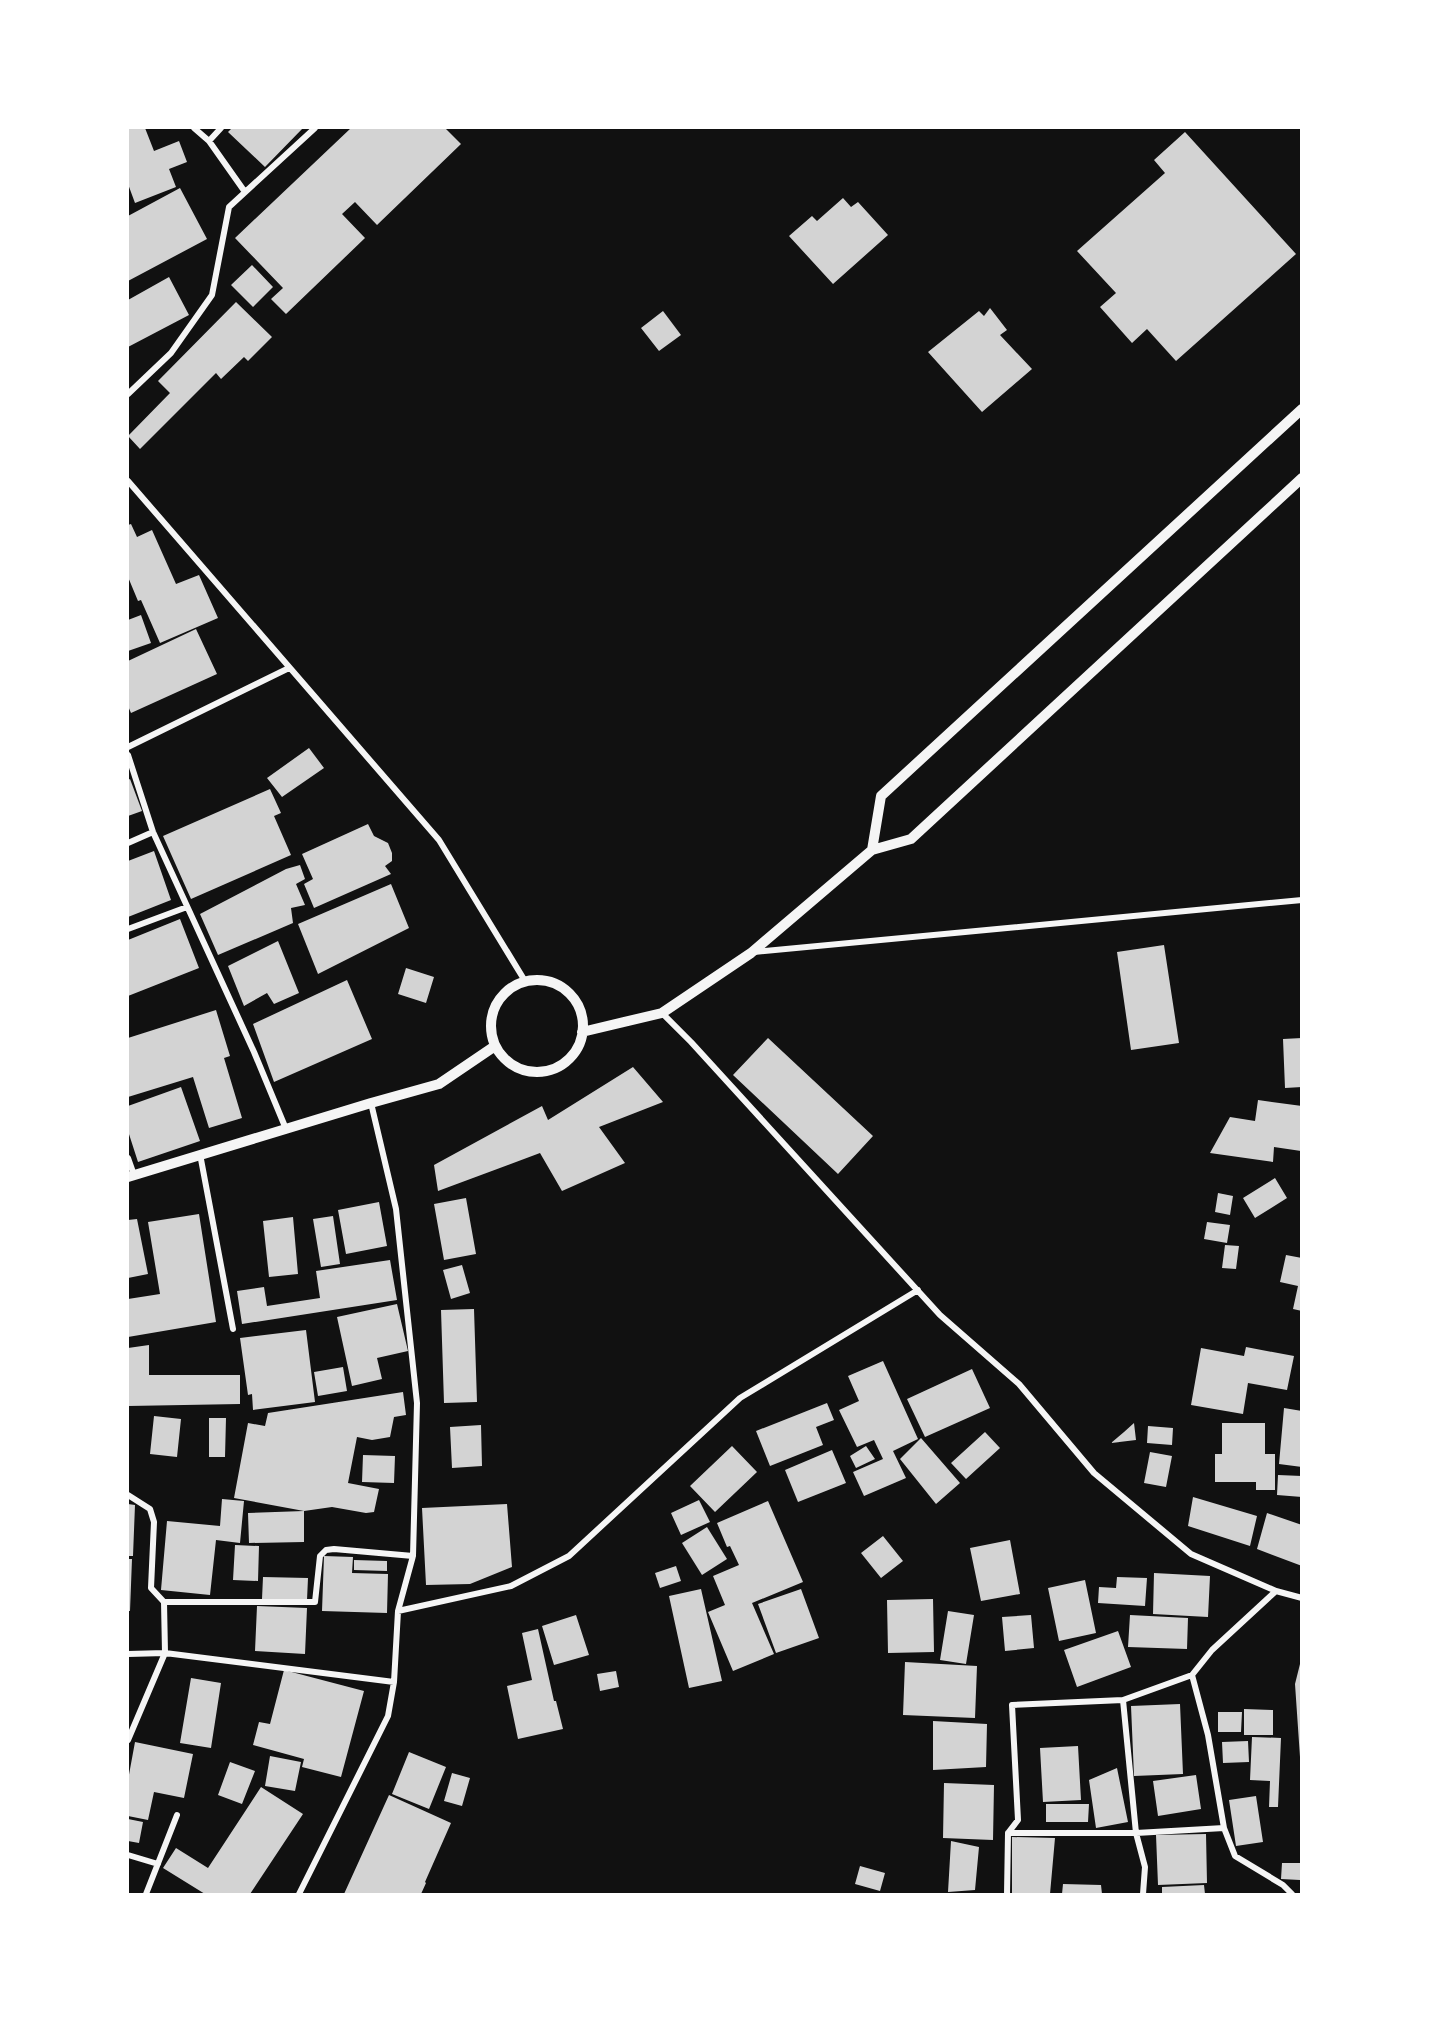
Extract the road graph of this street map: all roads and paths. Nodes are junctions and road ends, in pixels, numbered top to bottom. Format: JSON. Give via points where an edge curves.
{"nodes":[{"id":1,"x":194,"y":128,"type":"edge"},
{"id":2,"x":221,"y":128,"type":"edge"},
{"id":3,"x":315,"y":128,"type":"edge"},
{"id":4,"x":209,"y":141,"type":"junction"},
{"id":5,"x":245,"y":192,"type":"junction"},
{"id":6,"x":128,"y":394,"type":"edge"},
{"id":7,"x":1302,"y":409,"type":"edge"},
{"id":8,"x":1302,"y":478,"type":"edge"},
{"id":9,"x":128,"y":481,"type":"edge"},
{"id":10,"x":290,"y":668,"type":"junction"},
{"id":11,"x":128,"y":747,"type":"edge"},
{"id":12,"x":128,"y":755,"type":"edge"},
{"id":13,"x":153,"y":832,"type":"junction"},
{"id":14,"x":128,"y":843,"type":"edge"},
{"id":15,"x":872,"y":850,"type":"junction"},
{"id":16,"x":1302,"y":900,"type":"edge"},
{"id":17,"x":187,"y":907,"type":"junction"},
{"id":18,"x":128,"y":929,"type":"edge"},
{"id":19,"x":751,"y":953,"type":"junction"},
{"id":20,"x":525,"y":981,"type":"junction"},
{"id":21,"x":662,"y":1013,"type":"junction"},
{"id":22,"x":582,"y":1032,"type":"junction"},
{"id":23,"x":495,"y":1046,"type":"junction"},
{"id":24,"x":371,"y":1102,"type":"junction"},
{"id":25,"x":286,"y":1130,"type":"junction"},
{"id":26,"x":200,"y":1154,"type":"junction"},
{"id":27,"x":128,"y":1158,"type":"edge"},
{"id":28,"x":131,"y":1176,"type":"edge"},
{"id":29,"x":918,"y":1290,"type":"junction"},
{"id":30,"x":232,"y":1329,"type":"dead end"},
{"id":31,"x":128,"y":1495,"type":"edge"},
{"id":32,"x":413,"y":1556,"type":"junction"},
{"id":33,"x":1276,"y":1591,"type":"junction"},
{"id":34,"x":1302,"y":1598,"type":"edge"},
{"id":35,"x":164,"y":1602,"type":"junction"},
{"id":36,"x":398,"y":1611,"type":"junction"},
{"id":37,"x":165,"y":1653,"type":"junction"},
{"id":38,"x":128,"y":1654,"type":"edge"},
{"id":39,"x":1191,"y":1676,"type":"junction"},
{"id":40,"x":394,"y":1682,"type":"junction"},
{"id":41,"x":1123,"y":1700,"type":"junction"},
{"id":42,"x":128,"y":1740,"type":"edge"},
{"id":43,"x":177,"y":1815,"type":"dead end"},
{"id":44,"x":1224,"y":1828,"type":"junction"},
{"id":45,"x":1008,"y":1833,"type":"junction"},
{"id":46,"x":1136,"y":1833,"type":"junction"},
{"id":47,"x":128,"y":1855,"type":"edge"},
{"id":48,"x":158,"y":1864,"type":"junction"},
{"id":49,"x":146,"y":1894,"type":"edge"},
{"id":50,"x":299,"y":1894,"type":"edge"},
{"id":51,"x":1007,"y":1894,"type":"edge"},
{"id":52,"x":1143,"y":1894,"type":"edge"},
{"id":53,"x":1292,"y":1894,"type":"edge"}],
"edges":[{"from":1,"to":4,"type":"street"},
{"from":2,"to":4,"type":"street"},
{"from":3,"to":5,"type":"street"},
{"from":4,"to":5,"type":"street"},
{"from":5,"to":6,"type":"street","via":[[230,207],[212,295],[171,353]]},
{"from":7,"to":15,"type":"street","via":[[881,795]]},
{"from":8,"to":15,"type":"street","via":[[911,839]]},
{"from":9,"to":10,"type":"street"},
{"from":10,"to":11,"type":"street"},
{"from":10,"to":20,"type":"street","via":[[439,840]]},
{"from":12,"to":13,"type":"street"},
{"from":13,"to":14,"type":"street"},
{"from":13,"to":17,"type":"street"},
{"from":15,"to":19,"type":"street"},
{"from":16,"to":19,"type":"street"},
{"from":17,"to":18,"type":"street"},
{"from":17,"to":25,"type":"street"},
{"from":19,"to":21,"type":"street"},
{"from":20,"to":22,"type":"street","via":[[549,982],[564,988],[581,1011]]},
{"from":20,"to":23,"type":"street","via":[[510,988],[497,1002],[491,1016]]},
{"from":21,"to":22,"type":"street"},
{"from":21,"to":29,"type":"street"},
{"from":22,"to":23,"type":"street","via":[[578,1047],[567,1061],[549,1070],[518,1068],[504,1059]]},
{"from":23,"to":24,"type":"street","via":[[439,1084]]},
{"from":24,"to":25,"type":"street"},
{"from":24,"to":32,"type":"street","via":[[396,1209],[417,1403]]},
{"from":25,"to":26,"type":"street"},
{"from":26,"to":28,"type":"street"},
{"from":26,"to":30,"type":"street"},
{"from":27,"to":28,"type":"street"},
{"from":29,"to":33,"type":"street","via":[[940,1315],[1019,1384],[1094,1473],[1191,1554]]},
{"from":29,"to":36,"type":"street","via":[[740,1398],[569,1556],[512,1586]]},
{"from":31,"to":35,"type":"street","via":[[150,1509],[154,1522],[151,1588]]},
{"from":32,"to":35,"type":"street","via":[[326,1550],[320,1556],[315,1602]]},
{"from":32,"to":36,"type":"street"},
{"from":33,"to":34,"type":"street"},
{"from":33,"to":39,"type":"street","via":[[1212,1650]]},
{"from":35,"to":37,"type":"street"},
{"from":36,"to":40,"type":"street"},
{"from":37,"to":38,"type":"street"},
{"from":37,"to":40,"type":"street"},
{"from":37,"to":42,"type":"street"},
{"from":39,"to":41,"type":"street"},
{"from":39,"to":44,"type":"street","via":[[1208,1735]]},
{"from":40,"to":50,"type":"street","via":[[388,1716]]},
{"from":41,"to":45,"type":"street","via":[[1012,1705],[1018,1820]]},
{"from":41,"to":46,"type":"street"},
{"from":43,"to":48,"type":"street"},
{"from":44,"to":46,"type":"street"},
{"from":44,"to":53,"type":"street","via":[[1235,1856]]},
{"from":45,"to":46,"type":"street"},
{"from":45,"to":51,"type":"street"},
{"from":46,"to":52,"type":"street","via":[[1145,1867]]},
{"from":47,"to":48,"type":"street"},
{"from":48,"to":49,"type":"street"}]}
